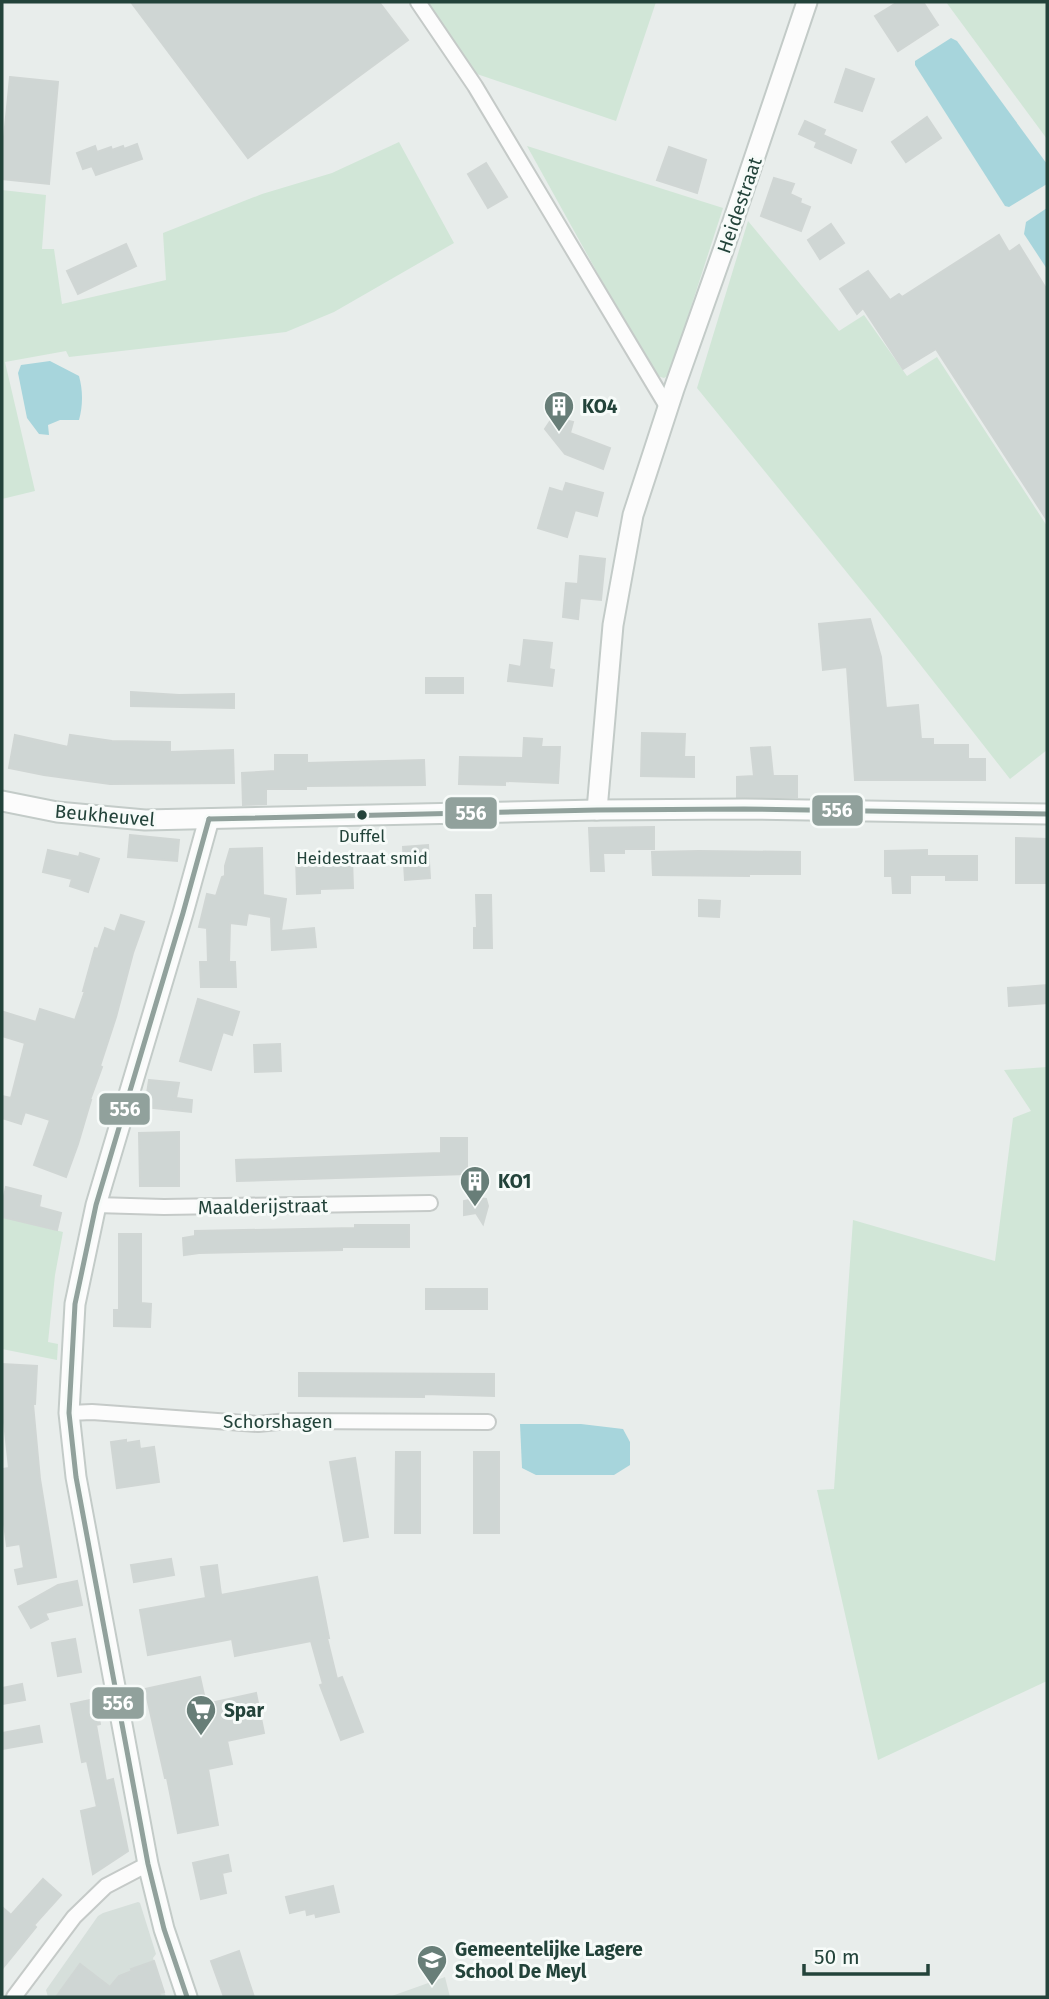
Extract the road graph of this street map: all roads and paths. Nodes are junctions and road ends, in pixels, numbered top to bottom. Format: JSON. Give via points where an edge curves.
{"nodes":[{"id":1,"x":418,"y":2,"type":"edge"},
{"id":2,"x":807,"y":2,"type":"edge"},
{"id":3,"x":668,"y":408,"type":"junction"},
{"id":4,"x":2,"y":801,"type":"edge"},
{"id":5,"x":597,"y":810,"type":"junction"},
{"id":6,"x":1047,"y":814,"type":"edge"},
{"id":7,"x":209,"y":819,"type":"junction"},
{"id":8,"x":430,"y":1203,"type":"dead end"},
{"id":9,"x":96,"y":1205,"type":"junction"},
{"id":10,"x":69,"y":1413,"type":"junction"},
{"id":11,"x":488,"y":1422,"type":"dead end"},
{"id":12,"x":148,"y":1864,"type":"junction"},
{"id":13,"x":14,"y":1997,"type":"edge"},
{"id":14,"x":187,"y":1997,"type":"edge"}],
"edges":[{"from":1,"to":3,"type":"street","via":[[469,76]]},
{"from":2,"to":3,"type":"street","name":"Heidestraat"},
{"from":3,"to":5,"type":"street","name":"Heidestraat","via":[[633,515],[613,625]]},
{"from":4,"to":7,"type":"street","name":"Beukheuvel","via":[[112,818]]},
{"from":5,"to":6,"type":"street","name":"Beukheuvel"},
{"from":5,"to":7,"type":"street","name":"Beukheuvel"},
{"from":7,"to":9,"type":"street"},
{"from":8,"to":9,"type":"street","name":"Maalderijstraat"},
{"from":9,"to":10,"type":"street","via":[[75,1304]]},
{"from":10,"to":11,"type":"street","name":"Schorshagen","via":[[258,1424]]},
{"from":10,"to":12,"type":"street","via":[[76,1477]]},
{"from":12,"to":13,"type":"street","via":[[106,1886],[74,1917]]},
{"from":12,"to":14,"type":"street"}]}
